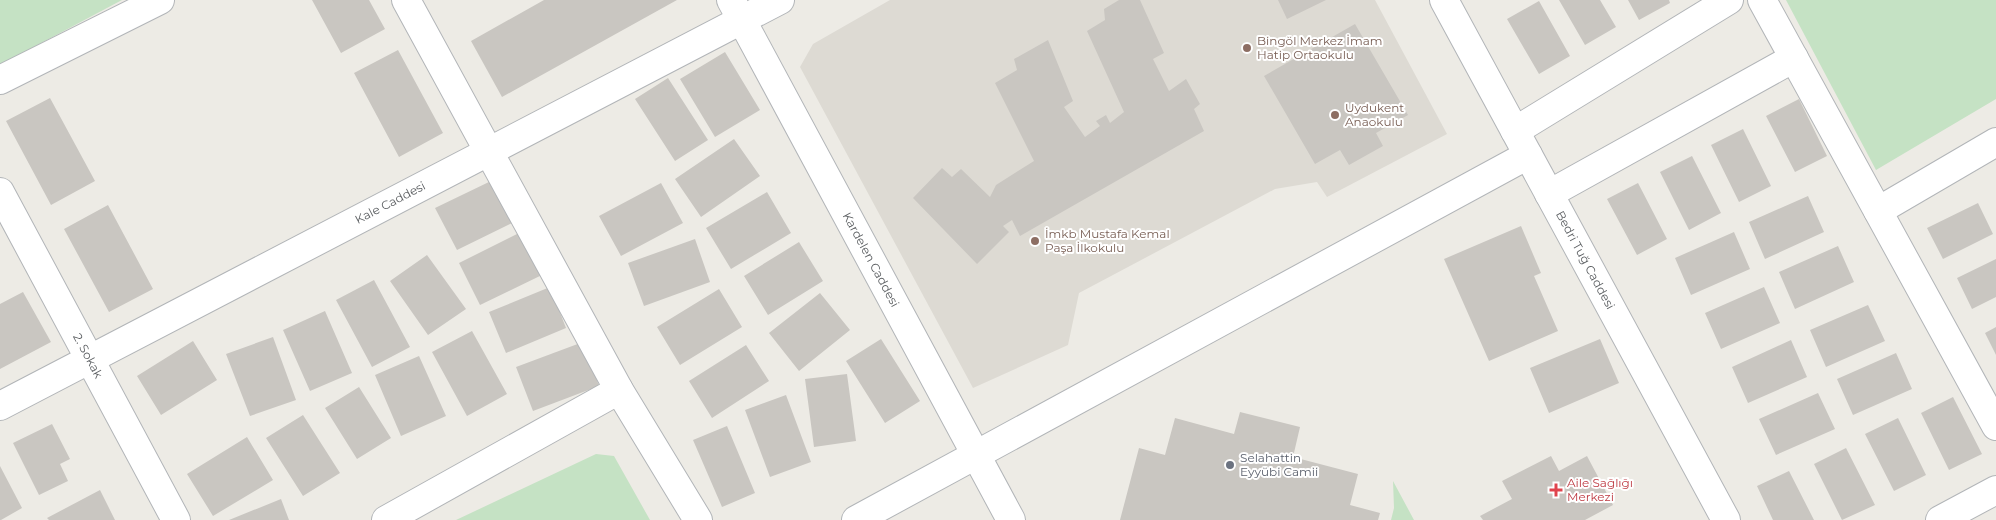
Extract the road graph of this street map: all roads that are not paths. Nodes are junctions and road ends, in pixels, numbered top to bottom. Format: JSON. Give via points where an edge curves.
{"nodes":[{"id":1,"x":160,"y":0,"type":"edge"},
{"id":2,"x":406,"y":0,"type":"edge"},
{"id":3,"x":780,"y":0,"type":"edge"},
{"id":4,"x":1444,"y":0,"type":"edge"},
{"id":5,"x":1729,"y":0,"type":"edge"},
{"id":6,"x":1762,"y":0,"type":"edge"},
{"id":7,"x":736,"y":10,"type":"edge"},
{"id":8,"x":1794,"y":58,"type":"junction"},
{"id":9,"x":0,"y":80,"type":"edge"},
{"id":10,"x":1515,"y":131,"type":"junction"},
{"id":11,"x":1996,"y":142,"type":"edge"},
{"id":12,"x":490,"y":151,"type":"junction"},
{"id":13,"x":1528,"y":155,"type":"junction"},
{"id":14,"x":0,"y":192,"type":"edge"},
{"id":15,"x":1549,"y":194,"type":"junction"},
{"id":16,"x":1878,"y":211,"type":"junction"},
{"id":17,"x":90,"y":360,"type":"junction"},
{"id":18,"x":619,"y":390,"type":"junction"},
{"id":19,"x":0,"y":406,"type":"edge"},
{"id":20,"x":1996,"y":426,"type":"edge"},
{"id":21,"x":976,"y":454,"type":"junction"},
{"id":22,"x":1996,"y":490,"type":"edge"},
{"id":23,"x":176,"y":520,"type":"edge"},
{"id":24,"x":386,"y":520,"type":"edge"},
{"id":25,"x":698,"y":520,"type":"edge"},
{"id":26,"x":856,"y":520,"type":"edge"},
{"id":27,"x":1011,"y":520,"type":"edge"},
{"id":28,"x":1726,"y":520,"type":"edge"},
{"id":29,"x":1940,"y":520,"type":"edge"}],
"edges":[{"from":1,"to":9,"type":"street"},
{"from":2,"to":12,"type":"street"},
{"from":3,"to":7,"type":"street","name":"Kale Caddesi"},
{"from":4,"to":10,"type":"street","name":"Bedri Tuğ Caddesi"},
{"from":5,"to":10,"type":"street"},
{"from":6,"to":8,"type":"street"},
{"from":7,"to":12,"type":"street","name":"Kale Caddesi"},
{"from":7,"to":21,"type":"street","name":"Kardelen Caddesi"},
{"from":8,"to":15,"type":"street"},
{"from":8,"to":16,"type":"street"},
{"from":10,"to":13,"type":"street","name":"Bedri Tuğ Caddesi"},
{"from":11,"to":16,"type":"street"},
{"from":12,"to":17,"type":"street","name":"Kale Caddesi"},
{"from":12,"to":18,"type":"street"},
{"from":13,"to":15,"type":"street","name":"Bedri Tuğ Caddesi"},
{"from":13,"to":21,"type":"street"},
{"from":14,"to":17,"type":"street","name":"2. Sokak"},
{"from":15,"to":28,"type":"street","name":"Bedri Tuğ Caddesi"},
{"from":16,"to":20,"type":"street"},
{"from":17,"to":19,"type":"street","name":"Kale Caddesi"},
{"from":17,"to":23,"type":"street","name":"2. Sokak"},
{"from":18,"to":24,"type":"street"},
{"from":18,"to":25,"type":"street"},
{"from":21,"to":26,"type":"street"},
{"from":21,"to":27,"type":"street","name":"Kardelen Caddesi"},
{"from":22,"to":29,"type":"street"}]}
